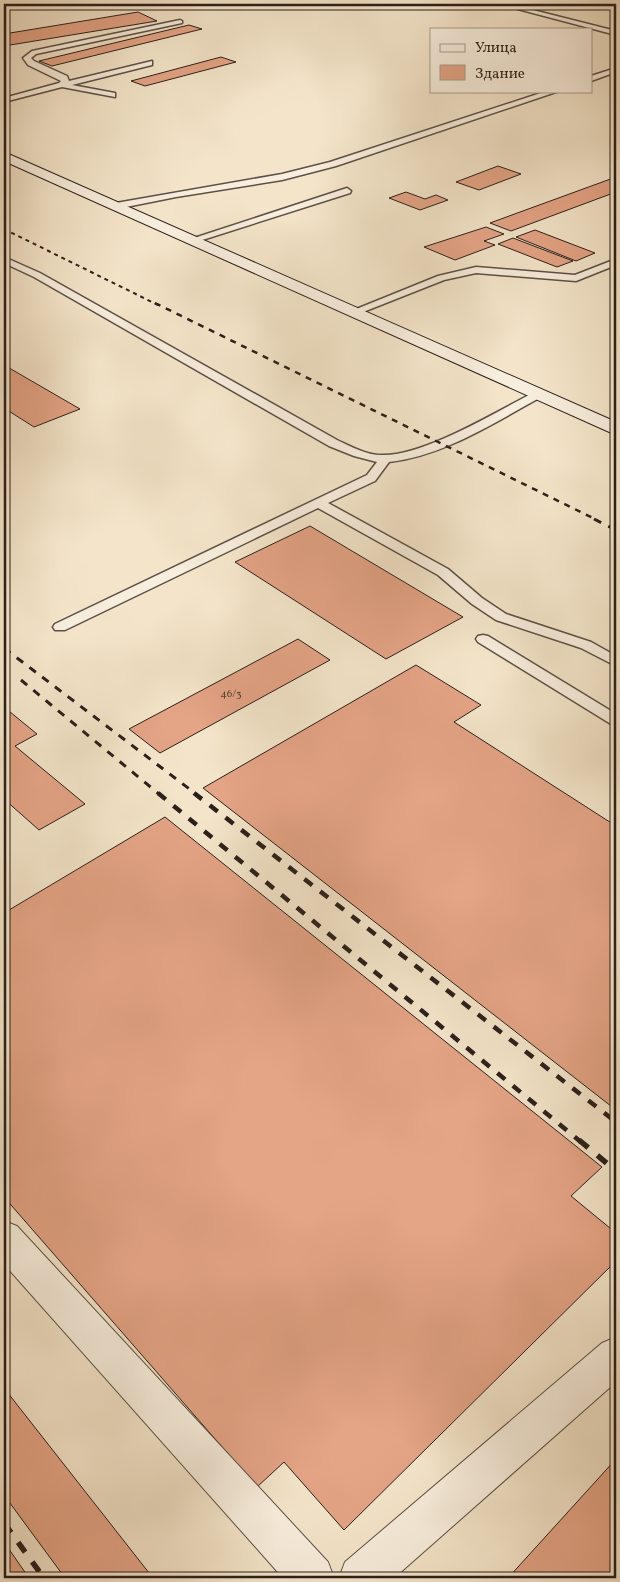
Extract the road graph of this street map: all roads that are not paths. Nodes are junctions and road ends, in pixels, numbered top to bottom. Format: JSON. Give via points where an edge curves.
{"nodes":[{"id":1,"x":502,"y":4,"type":"edge"},
{"id":2,"x":180,"y":22,"type":"dead end"},
{"id":3,"x":616,"y":33,"type":"edge"},
{"id":4,"x":149,"y":63,"type":"dead end"},
{"id":5,"x":616,"y":70,"type":"edge"},
{"id":6,"x":592,"y":79,"type":"edge"},
{"id":7,"x":62,"y":84,"type":"junction"},
{"id":8,"x":552,"y":92,"type":"edge"},
{"id":9,"x":112,"y":95,"type":"dead end"},
{"id":10,"x":4,"y":100,"type":"edge"},
{"id":11,"x":4,"y":156,"type":"edge"},
{"id":12,"x":347,"y":191,"type":"dead end"},
{"id":13,"x":116,"y":206,"type":"junction"},
{"id":14,"x":193,"y":240,"type":"junction"},
{"id":15,"x":4,"y":260,"type":"edge"},
{"id":16,"x":616,"y":262,"type":"edge"},
{"id":17,"x":354,"y":312,"type":"junction"},
{"id":18,"x":539,"y":394,"type":"junction"},
{"id":19,"x":614,"y":426,"type":"edge"},
{"id":20,"x":385,"y":459,"type":"junction"},
{"id":21,"x":318,"y":503,"type":"junction"},
{"id":22,"x":60,"y":626,"type":"dead end"},
{"id":23,"x":483,"y":639,"type":"dead end"},
{"id":24,"x":616,"y":662,"type":"edge"},
{"id":25,"x":616,"y":721,"type":"edge"},
{"id":26,"x":4,"y":1238,"type":"edge"},
{"id":27,"x":616,"y":1356,"type":"edge"},
{"id":28,"x":312,"y":1578,"type":"edge"},
{"id":29,"x":361,"y":1578,"type":"edge"}],
"edges":[{"from":1,"to":3,"type":"lane"},
{"from":2,"to":7,"type":"lane","via":[[34,52],[27,58],[64,78]]},
{"from":4,"to":7,"type":"lane"},
{"from":5,"to":6,"type":"lane"},
{"from":7,"to":9,"type":"lane"},
{"from":7,"to":10,"type":"lane"},
{"from":8,"to":13,"type":"lane","via":[[333,164],[282,177]]},
{"from":11,"to":13,"type":"main road"},
{"from":12,"to":14,"type":"lane"},
{"from":13,"to":14,"type":"main road"},
{"from":14,"to":17,"type":"main road"},
{"from":15,"to":20,"type":"lane","via":[[37,275],[333,443],[360,454]]},
{"from":16,"to":17,"type":"lane","via":[[576,278],[476,270],[442,278]]},
{"from":17,"to":18,"type":"main road"},
{"from":18,"to":19,"type":"main road"},
{"from":18,"to":20,"type":"lane","via":[[440,443],[413,454]]},
{"from":20,"to":21,"type":"lane","via":[[371,478]]},
{"from":21,"to":22,"type":"lane"},
{"from":21,"to":24,"type":"lane","via":[[443,572],[501,617],[586,645]]},
{"from":23,"to":25,"type":"lane"},
{"from":26,"to":28,"type":"main road"},
{"from":27,"to":29,"type":"main road"}]}
